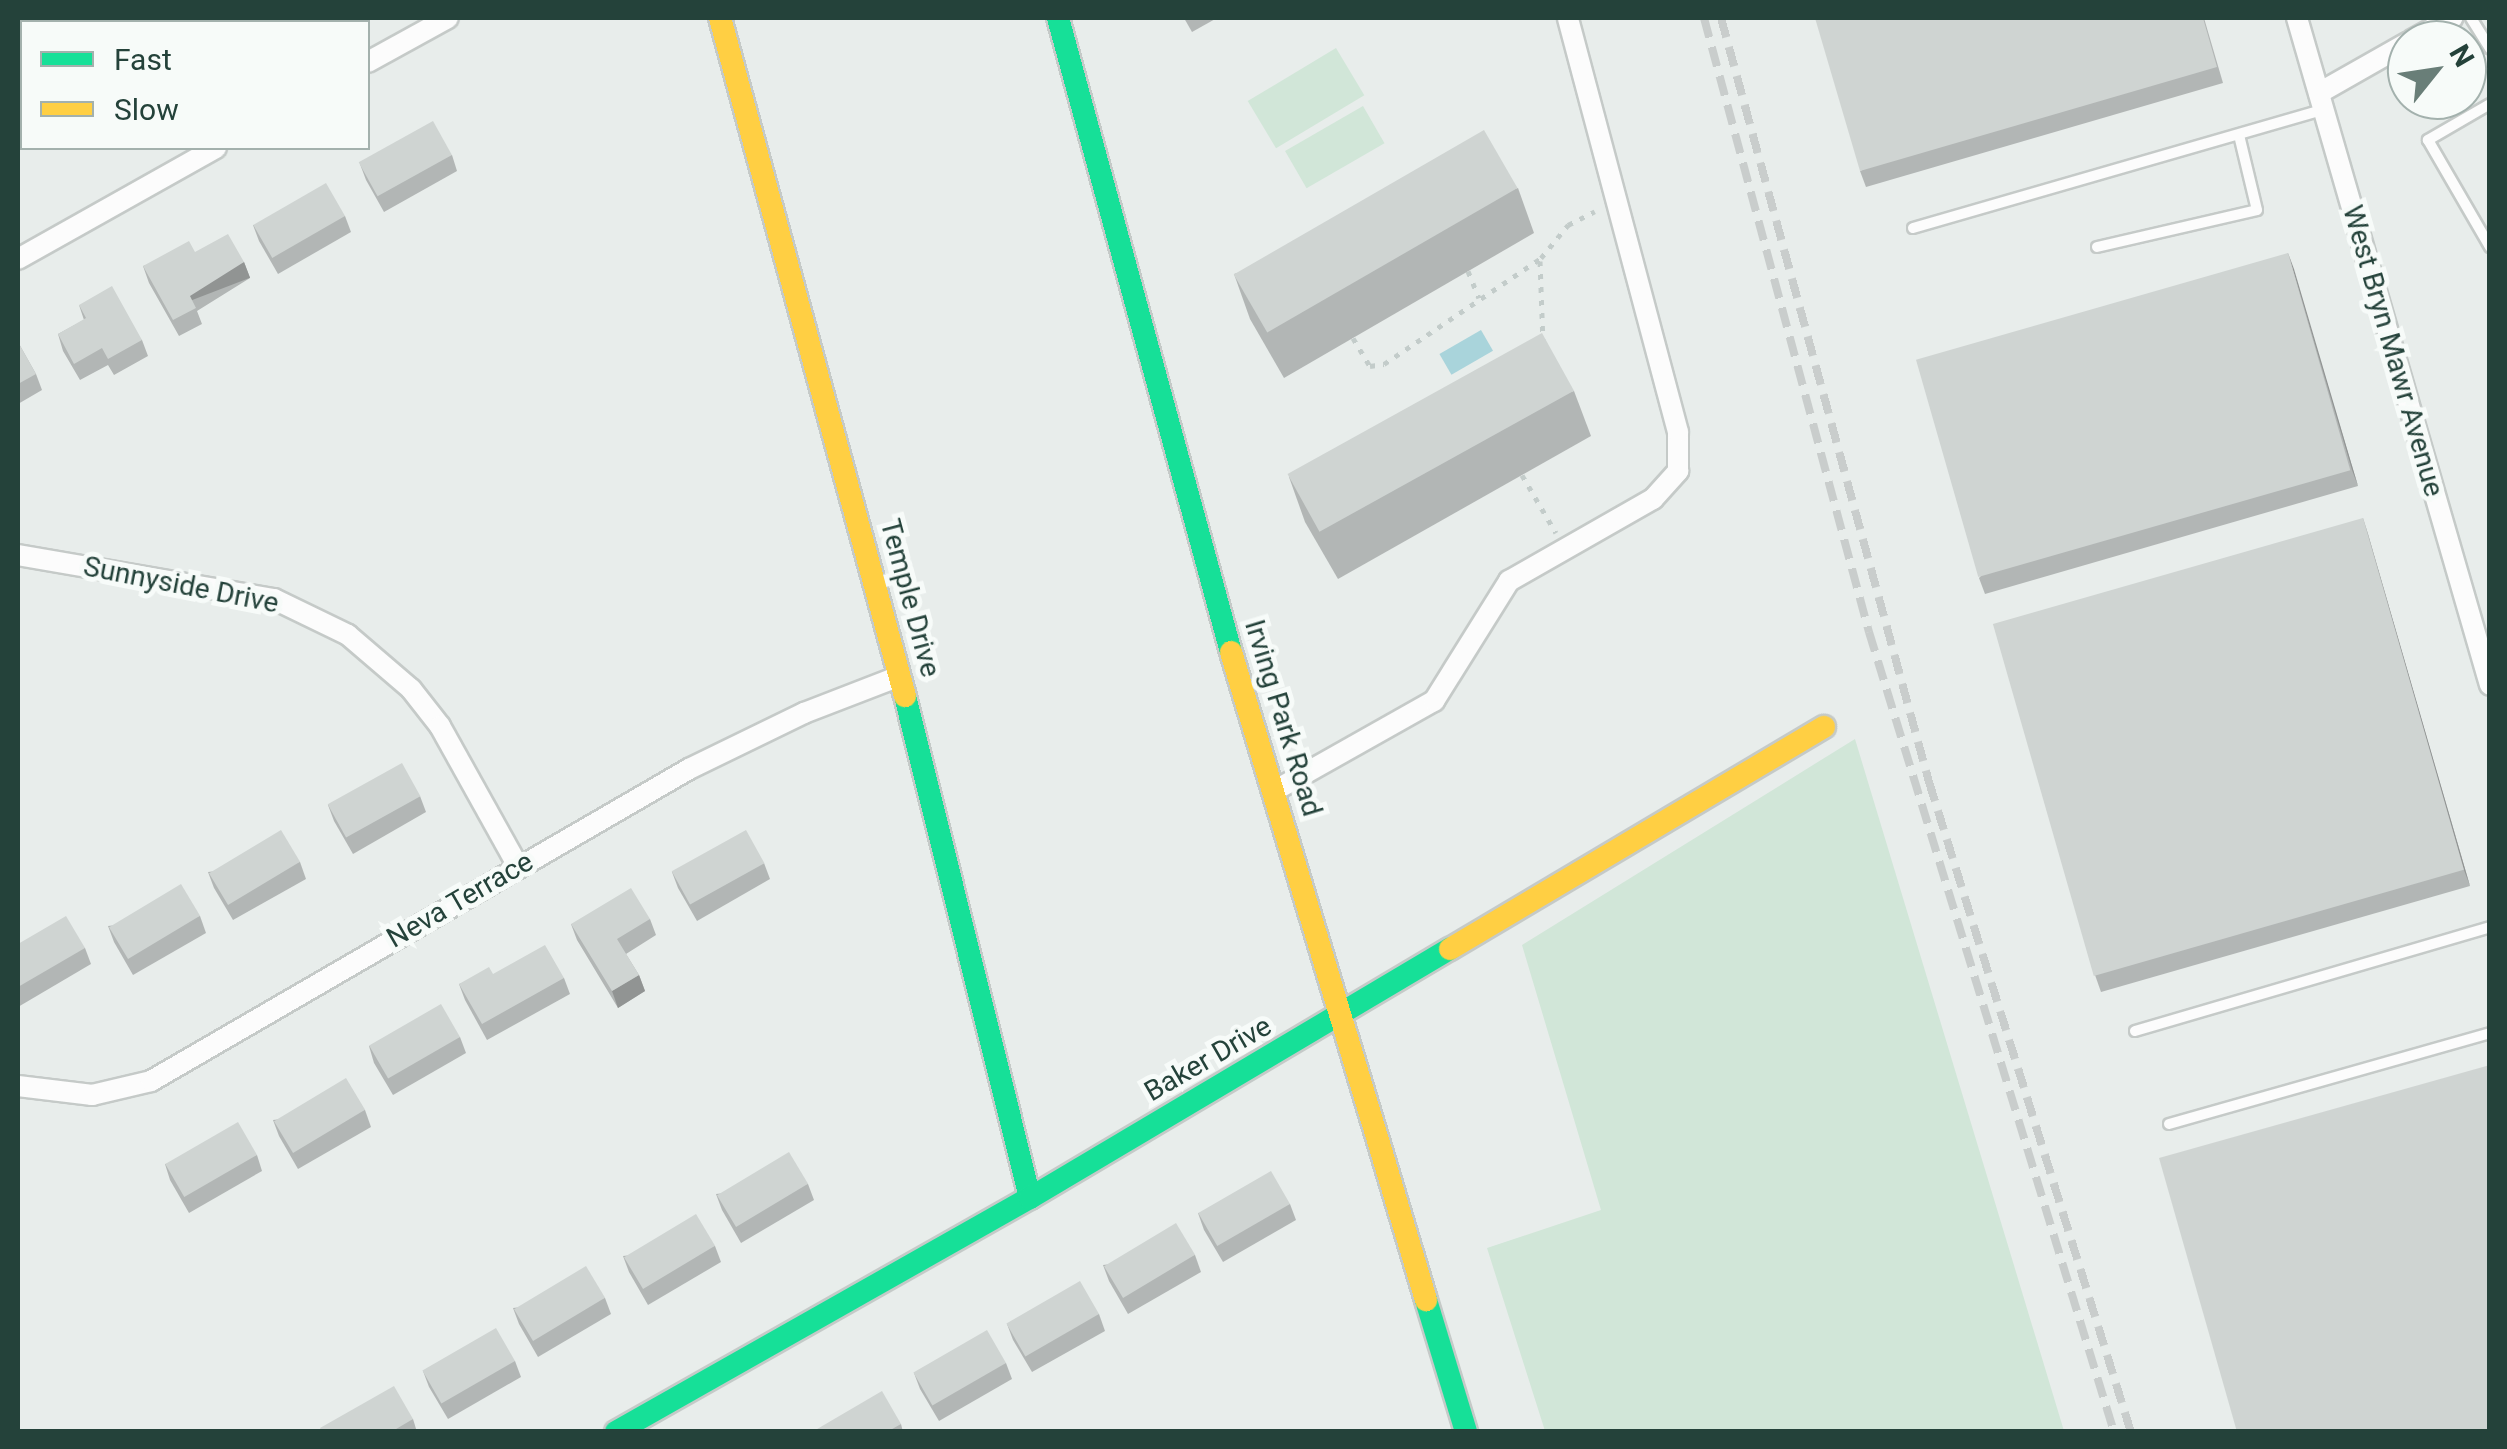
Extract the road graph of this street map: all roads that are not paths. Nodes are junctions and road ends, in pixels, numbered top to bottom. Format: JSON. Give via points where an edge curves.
{"nodes":[{"id":1,"x":448,"y":18,"type":"edge"},
{"id":2,"x":720,"y":18,"type":"edge"},
{"id":3,"x":1058,"y":18,"type":"edge"},
{"id":4,"x":1568,"y":18,"type":"edge"},
{"id":5,"x":2297,"y":18,"type":"edge"},
{"id":6,"x":2471,"y":18,"type":"edge"},
{"id":7,"x":2490,"y":49,"type":"edge"},
{"id":8,"x":2387,"y":58,"type":"edge"},
{"id":9,"x":370,"y":61,"type":"edge"},
{"id":10,"x":2321,"y":102,"type":"junction"},
{"id":11,"x":2490,"y":104,"type":"edge"},
{"id":12,"x":2239,"y":134,"type":"junction"},
{"id":13,"x":212,"y":150,"type":"edge"},
{"id":14,"x":1913,"y":228,"type":"dead end"},
{"id":15,"x":2490,"y":247,"type":"edge"},
{"id":16,"x":2097,"y":248,"type":"dead end"},
{"id":17,"x":18,"y":259,"type":"edge"},
{"id":18,"x":18,"y":555,"type":"edge"},
{"id":19,"x":900,"y":676,"type":"junction"},
{"id":20,"x":2490,"y":684,"type":"edge"},
{"id":21,"x":1824,"y":727,"type":"dead end"},
{"id":22,"x":1274,"y":791,"type":"junction"},
{"id":23,"x":518,"y":866,"type":"junction"},
{"id":24,"x":2490,"y":927,"type":"edge"},
{"id":25,"x":1337,"y":1018,"type":"junction"},
{"id":26,"x":2134,"y":1031,"type":"dead end"},
{"id":27,"x":2490,"y":1033,"type":"edge"},
{"id":28,"x":18,"y":1086,"type":"edge"},
{"id":29,"x":2169,"y":1124,"type":"dead end"},
{"id":30,"x":1030,"y":1198,"type":"junction"},
{"id":31,"x":616,"y":1432,"type":"edge"},
{"id":32,"x":1466,"y":1432,"type":"edge"}],
"edges":[{"from":1,"to":9,"type":"street"},
{"from":2,"to":19,"type":"street","name":"Temple Drive"},
{"from":3,"to":22,"type":"street","name":"Irving Park Road","via":[[1204,561]]},
{"from":4,"to":22,"type":"street","via":[[1681,452],[1668,487],[1509,581],[1434,701]]},
{"from":5,"to":10,"type":"street","name":"West Bryn Mawr Avenue"},
{"from":6,"to":7,"type":"lane"},
{"from":8,"to":10,"type":"street"},
{"from":10,"to":12,"type":"lane"},
{"from":10,"to":20,"type":"street","name":"West Bryn Mawr Avenue"},
{"from":11,"to":15,"type":"lane","via":[[2428,140]]},
{"from":12,"to":14,"type":"lane"},
{"from":12,"to":16,"type":"lane","via":[[2258,210]]},
{"from":13,"to":17,"type":"street"},
{"from":18,"to":23,"type":"street","name":"Sunnyside Drive","via":[[274,598],[348,635],[400,679],[440,726]]},
{"from":19,"to":23,"type":"street","name":"Neva Terrace","via":[[736,744]]},
{"from":19,"to":30,"type":"street","name":"Temple Drive"},
{"from":21,"to":25,"type":"street","name":"Baker Drive","via":[[1600,854]]},
{"from":22,"to":25,"type":"street","name":"Irving Park Road"},
{"from":23,"to":28,"type":"street","name":"Neva Terrace","via":[[152,1081],[92,1095]]},
{"from":24,"to":26,"type":"lane"},
{"from":25,"to":30,"type":"street","name":"Baker Drive"},
{"from":25,"to":32,"type":"street","name":"Irving Park Road"},
{"from":27,"to":29,"type":"lane"},
{"from":30,"to":31,"type":"street","name":"Baker Drive"}]}
